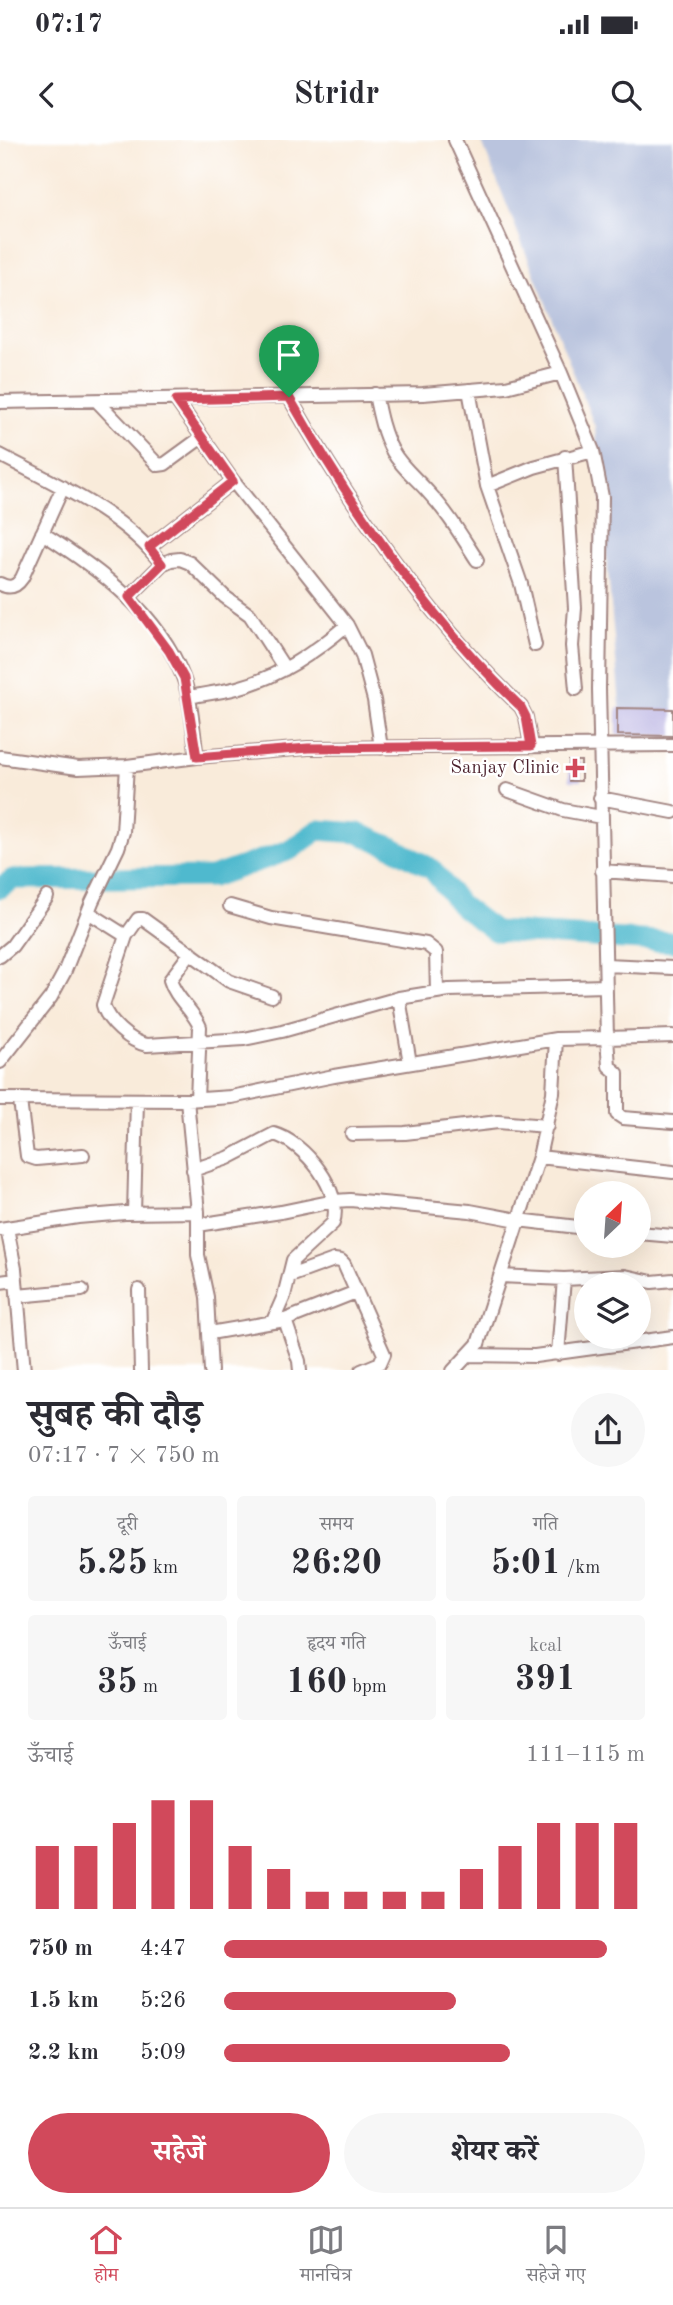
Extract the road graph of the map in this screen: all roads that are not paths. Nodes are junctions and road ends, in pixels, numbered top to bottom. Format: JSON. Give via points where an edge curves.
{"nodes":[{"id":1,"x":455,"y":140,"type":"edge"},
{"id":2,"x":561,"y":373,"type":"junction"},
{"id":3,"x":469,"y":390,"type":"junction"},
{"id":4,"x":375,"y":394,"type":"junction"},
{"id":5,"x":289,"y":397,"type":"junction"},
{"id":6,"x":176,"y":400,"type":"junction"},
{"id":7,"x":97,"y":401,"type":"junction"},
{"id":8,"x":0,"y":402,"type":"edge"},
{"id":9,"x":202,"y":437,"type":"junction"},
{"id":10,"x":593,"y":451,"type":"junction"},
{"id":11,"x":0,"y":455,"type":"edge"},
{"id":12,"x":565,"y":457,"type":"junction"},
{"id":13,"x":233,"y":481,"type":"junction"},
{"id":14,"x":488,"y":486,"type":"junction"},
{"id":15,"x":63,"y":487,"type":"junction"},
{"id":16,"x":42,"y":533,"type":"junction"},
{"id":17,"x":149,"y":547,"type":"junction"},
{"id":18,"x":477,"y":560,"type":"dead end"},
{"id":19,"x":162,"y":564,"type":"junction"},
{"id":20,"x":0,"y":584,"type":"edge"},
{"id":21,"x":129,"y":597,"type":"junction"},
{"id":22,"x":347,"y":625,"type":"junction"},
{"id":23,"x":535,"y":645,"type":"dead end"},
{"id":24,"x":285,"y":669,"type":"junction"},
{"id":25,"x":576,"y":689,"type":"dead end"},
{"id":26,"x":188,"y":697,"type":"junction"},
{"id":27,"x":673,"y":745,"type":"edge"},
{"id":28,"x":531,"y":746,"type":"junction"},
{"id":29,"x":600,"y":746,"type":"junction"},
{"id":30,"x":381,"y":748,"type":"junction"},
{"id":31,"x":0,"y":757,"type":"edge"},
{"id":32,"x":197,"y":757,"type":"junction"},
{"id":33,"x":127,"y":766,"type":"junction"},
{"id":34,"x":507,"y":790,"type":"dead end"},
{"id":35,"x":600,"y":798,"type":"junction"},
{"id":36,"x":673,"y":812,"type":"edge"},
{"id":37,"x":601,"y":817,"type":"junction"},
{"id":38,"x":602,"y":871,"type":"junction"},
{"id":39,"x":673,"y":876,"type":"edge"},
{"id":40,"x":47,"y":897,"type":"dead end"},
{"id":41,"x":230,"y":906,"type":"dead end"},
{"id":42,"x":90,"y":907,"type":"junction"},
{"id":43,"x":126,"y":936,"type":"junction"},
{"id":44,"x":191,"y":952,"type":"junction"},
{"id":45,"x":0,"y":956,"type":"edge"},
{"id":46,"x":606,"y":960,"type":"junction"},
{"id":47,"x":673,"y":968,"type":"edge"},
{"id":48,"x":606,"y":986,"type":"junction"},
{"id":49,"x":438,"y":992,"type":"junction"},
{"id":50,"x":272,"y":996,"type":"dead end"},
{"id":51,"x":399,"y":998,"type":"junction"},
{"id":52,"x":673,"y":1036,"type":"edge"},
{"id":53,"x":607,"y":1038,"type":"junction"},
{"id":54,"x":556,"y":1039,"type":"junction"},
{"id":55,"x":200,"y":1040,"type":"junction"},
{"id":56,"x":0,"y":1062,"type":"edge"},
{"id":57,"x":410,"y":1063,"type":"junction"},
{"id":58,"x":0,"y":1100,"type":"edge"},
{"id":59,"x":137,"y":1100,"type":"junction"},
{"id":60,"x":192,"y":1100,"type":"junction"},
{"id":61,"x":20,"y":1101,"type":"junction"},
{"id":62,"x":673,"y":1122,"type":"edge"},
{"id":63,"x":547,"y":1126,"type":"junction"},
{"id":64,"x":352,"y":1134,"type":"dead end"},
{"id":65,"x":83,"y":1155,"type":"dead end"},
{"id":66,"x":539,"y":1157,"type":"junction"},
{"id":67,"x":193,"y":1170,"type":"junction"},
{"id":68,"x":673,"y":1172,"type":"edge"},
{"id":69,"x":334,"y":1201,"type":"junction"},
{"id":70,"x":134,"y":1213,"type":"junction"},
{"id":71,"x":198,"y":1218,"type":"junction"},
{"id":72,"x":518,"y":1220,"type":"junction"},
{"id":73,"x":574,"y":1227,"type":"edge"},
{"id":74,"x":4,"y":1229,"type":"edge"},
{"id":75,"x":651,"y":1234,"type":"edge"},
{"id":76,"x":673,"y":1236,"type":"edge"},
{"id":77,"x":290,"y":1276,"type":"junction"},
{"id":78,"x":500,"y":1276,"type":"junction"},
{"id":79,"x":564,"y":1279,"type":"junction"},
{"id":80,"x":16,"y":1280,"type":"junction"},
{"id":81,"x":673,"y":1280,"type":"edge"},
{"id":82,"x":0,"y":1282,"type":"edge"},
{"id":83,"x":82,"y":1290,"type":"dead end"},
{"id":84,"x":139,"y":1290,"type":"dead end"},
{"id":85,"x":356,"y":1292,"type":"junction"},
{"id":86,"x":17,"y":1296,"type":"junction"},
{"id":87,"x":279,"y":1320,"type":"junction"},
{"id":88,"x":210,"y":1333,"type":"junction"},
{"id":89,"x":673,"y":1337,"type":"edge"},
{"id":90,"x":558,"y":1354,"type":"junction"},
{"id":91,"x":469,"y":1355,"type":"junction"},
{"id":92,"x":24,"y":1370,"type":"edge"},
{"id":93,"x":141,"y":1370,"type":"edge"},
{"id":94,"x":211,"y":1370,"type":"edge"},
{"id":95,"x":300,"y":1370,"type":"edge"},
{"id":96,"x":361,"y":1370,"type":"edge"},
{"id":97,"x":453,"y":1370,"type":"edge"}],
"edges":[{"from":1,"to":2,"type":"street"},
{"from":2,"to":3,"type":"street","via":[[506,387]]},
{"from":2,"to":10,"type":"street"},
{"from":3,"to":4,"type":"street"},
{"from":3,"to":14,"type":"street"},
{"from":4,"to":5,"type":"street"},
{"from":4,"to":18,"type":"street","via":[[393,451],[446,513]]},
{"from":5,"to":6,"type":"street"},
{"from":5,"to":28,"type":"street","via":[[323,456],[414,587],[521,707]]},
{"from":6,"to":7,"type":"street"},
{"from":6,"to":9,"type":"street"},
{"from":7,"to":8,"type":"street"},
{"from":7,"to":9,"type":"street","via":[[158,465]]},
{"from":9,"to":13,"type":"street"},
{"from":10,"to":12,"type":"street"},
{"from":10,"to":29,"type":"street","via":[[602,497]]},
{"from":11,"to":15,"type":"street"},
{"from":12,"to":14,"type":"street"},
{"from":12,"to":25,"type":"street"},
{"from":13,"to":17,"type":"street"},
{"from":13,"to":22,"type":"street"},
{"from":14,"to":23,"type":"street","via":[[522,584]]},
{"from":15,"to":16,"type":"street"},
{"from":15,"to":17,"type":"street"},
{"from":16,"to":20,"type":"street","via":[[17,585]]},
{"from":16,"to":21,"type":"street"},
{"from":17,"to":19,"type":"street"},
{"from":19,"to":21,"type":"street"},
{"from":19,"to":24,"type":"street","via":[[180,559],[190,564],[243,608]]},
{"from":21,"to":26,"type":"street","via":[[169,651],[184,678]]},
{"from":22,"to":24,"type":"street"},
{"from":22,"to":30,"type":"street","via":[[362,655]]},
{"from":24,"to":26,"type":"street","via":[[235,689]]},
{"from":26,"to":32,"type":"street"},
{"from":27,"to":29,"type":"street"},
{"from":28,"to":29,"type":"street"},
{"from":28,"to":30,"type":"street"},
{"from":29,"to":35,"type":"street"},
{"from":30,"to":32,"type":"street","via":[[308,748]]},
{"from":31,"to":33,"type":"street","via":[[78,768]]},
{"from":32,"to":33,"type":"street"},
{"from":33,"to":42,"type":"street","via":[[118,848]]},
{"from":34,"to":37,"type":"street","via":[[563,810]]},
{"from":35,"to":36,"type":"street"},
{"from":35,"to":37,"type":"street"},
{"from":37,"to":38,"type":"street"},
{"from":38,"to":39,"type":"street"},
{"from":38,"to":46,"type":"street"},
{"from":40,"to":45,"type":"street"},
{"from":41,"to":49,"type":"street","via":[[271,918],[426,944],[436,952]]},
{"from":42,"to":43,"type":"street"},
{"from":42,"to":56,"type":"street","via":[[51,997]]},
{"from":43,"to":44,"type":"street","via":[[138,919],[143,919]]},
{"from":43,"to":55,"type":"street","via":[[104,997],[105,1012],[139,1044]]},
{"from":44,"to":50,"type":"street","via":[[229,981]]},
{"from":44,"to":55,"type":"street","via":[[170,979],[197,1019]]},
{"from":46,"to":47,"type":"street"},
{"from":46,"to":48,"type":"street"},
{"from":48,"to":49,"type":"street"},
{"from":48,"to":53,"type":"street"},
{"from":49,"to":51,"type":"street"},
{"from":51,"to":55,"type":"street","via":[[282,1031],[244,1039]]},
{"from":51,"to":57,"type":"street"},
{"from":52,"to":53,"type":"street"},
{"from":53,"to":54,"type":"street"},
{"from":53,"to":62,"type":"street","via":[[609,1066],[617,1073],[617,1114]]},
{"from":54,"to":57,"type":"street"},
{"from":54,"to":63,"type":"street"},
{"from":55,"to":60,"type":"street"},
{"from":57,"to":60,"type":"street","via":[[231,1097]]},
{"from":58,"to":61,"type":"street"},
{"from":59,"to":60,"type":"street"},
{"from":59,"to":61,"type":"street"},
{"from":59,"to":70,"type":"street"},
{"from":60,"to":67,"type":"street"},
{"from":61,"to":65,"type":"street","via":[[27,1156]]},
{"from":63,"to":64,"type":"street","via":[[498,1122]]},
{"from":63,"to":66,"type":"street"},
{"from":66,"to":68,"type":"street"},
{"from":66,"to":72,"type":"street"},
{"from":67,"to":69,"type":"street","via":[[229,1158],[274,1134],[305,1154],[330,1186]]},
{"from":67,"to":71,"type":"street"},
{"from":69,"to":71,"type":"street","via":[[281,1212]]},
{"from":69,"to":72,"type":"street","via":[[401,1203]]},
{"from":69,"to":77,"type":"street","via":[[333,1223],[297,1254]]},
{"from":70,"to":71,"type":"street"},
{"from":70,"to":74,"type":"street"},
{"from":71,"to":88,"type":"street","via":[[198,1255]]},
{"from":72,"to":73,"type":"street"},
{"from":72,"to":78,"type":"street"},
{"from":74,"to":80,"type":"street"},
{"from":75,"to":76,"type":"street"},
{"from":77,"to":85,"type":"street","via":[[337,1259],[344,1264]]},
{"from":77,"to":87,"type":"street"},
{"from":78,"to":79,"type":"street"},
{"from":78,"to":91,"type":"street","via":[[478,1344]]},
{"from":79,"to":81,"type":"street"},
{"from":79,"to":90,"type":"street"},
{"from":80,"to":82,"type":"street"},
{"from":80,"to":86,"type":"street"},
{"from":83,"to":86,"type":"street"},
{"from":84,"to":93,"type":"street"},
{"from":85,"to":87,"type":"street"},
{"from":85,"to":96,"type":"street","via":[[384,1354],[380,1363]]},
{"from":86,"to":92,"type":"street"},
{"from":87,"to":88,"type":"street"},
{"from":87,"to":95,"type":"street"},
{"from":88,"to":94,"type":"street"},
{"from":89,"to":90,"type":"street"},
{"from":90,"to":91,"type":"street"},
{"from":91,"to":97,"type":"street"}]}
